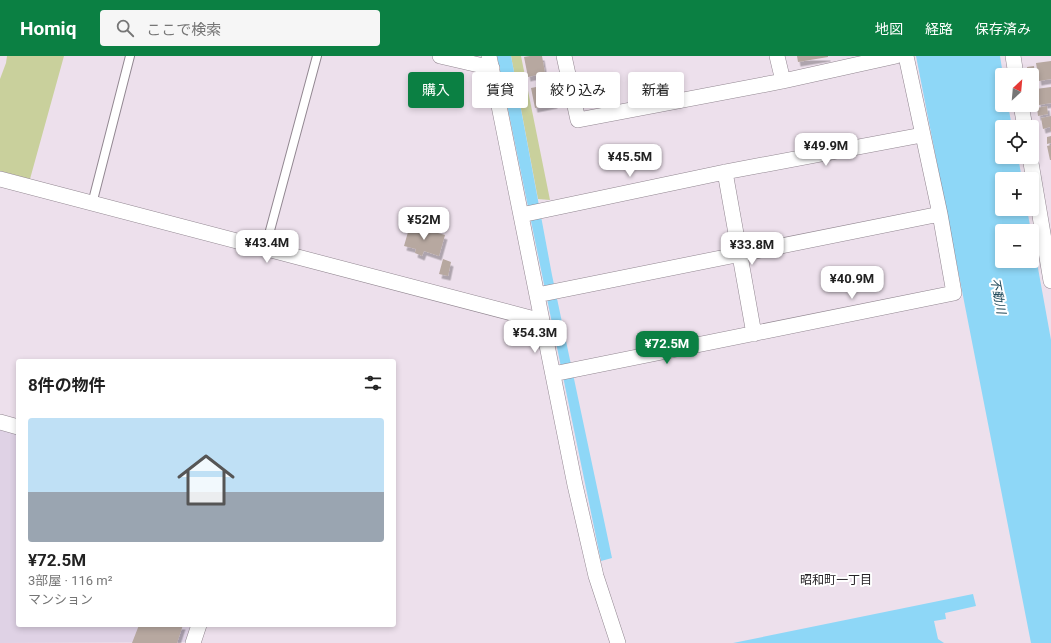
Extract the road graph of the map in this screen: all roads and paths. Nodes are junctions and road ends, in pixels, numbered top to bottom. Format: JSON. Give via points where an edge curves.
{"nodes":[{"id":1,"x":130,"y":56,"type":"edge"},
{"id":2,"x":317,"y":56,"type":"edge"},
{"id":3,"x":440,"y":56,"type":"edge"},
{"id":4,"x":564,"y":56,"type":"edge"},
{"id":5,"x":777,"y":56,"type":"edge"},
{"id":6,"x":896,"y":56,"type":"edge"},
{"id":7,"x":906,"y":56,"type":"edge"},
{"id":8,"x":1013,"y":56,"type":"edge"},
{"id":9,"x":491,"y":62,"type":"edge"},
{"id":10,"x":1015,"y":68,"type":"edge"},
{"id":11,"x":783,"y":81,"type":"junction"},
{"id":12,"x":922,"y":135,"type":"junction"},
{"id":13,"x":1031,"y":164,"type":"edge"},
{"id":14,"x":724,"y":172,"type":"junction"},
{"id":15,"x":0,"y":179,"type":"edge"},
{"id":16,"x":92,"y":204,"type":"junction"},
{"id":17,"x":530,"y":214,"type":"junction"},
{"id":18,"x":940,"y":214,"type":"junction"},
{"id":19,"x":266,"y":249,"type":"junction"},
{"id":20,"x":740,"y":254,"type":"junction"},
{"id":21,"x":1051,"y":281,"type":"edge"},
{"id":22,"x":546,"y":293,"type":"junction"},
{"id":23,"x":542,"y":321,"type":"junction"},
{"id":24,"x":754,"y":334,"type":"junction"},
{"id":25,"x":556,"y":374,"type":"junction"},
{"id":26,"x":0,"y":422,"type":"edge"},
{"id":27,"x":16,"y":426,"type":"edge"},
{"id":28,"x":198,"y":627,"type":"edge"},
{"id":29,"x":193,"y":643,"type":"edge"},
{"id":30,"x":618,"y":643,"type":"edge"}],
"edges":[{"from":1,"to":16,"type":"lane"},
{"from":2,"to":19,"type":"lane"},
{"from":3,"to":9,"type":"street"},
{"from":4,"to":11,"type":"street","via":[[578,120]]},
{"from":5,"to":11,"type":"street"},
{"from":6,"to":11,"type":"street"},
{"from":7,"to":12,"type":"street"},
{"from":8,"to":10,"type":"street"},
{"from":9,"to":17,"type":"street"},
{"from":12,"to":14,"type":"street"},
{"from":12,"to":18,"type":"street"},
{"from":13,"to":21,"type":"street"},
{"from":14,"to":17,"type":"street"},
{"from":14,"to":20,"type":"street"},
{"from":15,"to":16,"type":"street"},
{"from":16,"to":19,"type":"street"},
{"from":17,"to":22,"type":"street"},
{"from":18,"to":20,"type":"street"},
{"from":18,"to":24,"type":"street","via":[[954,293]]},
{"from":19,"to":23,"type":"street"},
{"from":20,"to":22,"type":"street"},
{"from":20,"to":24,"type":"street"},
{"from":22,"to":23,"type":"street"},
{"from":23,"to":25,"type":"street"},
{"from":24,"to":25,"type":"street"},
{"from":25,"to":30,"type":"street","via":[[575,485],[596,576]]},
{"from":26,"to":27,"type":"street"},
{"from":28,"to":29,"type":"street"}]}
